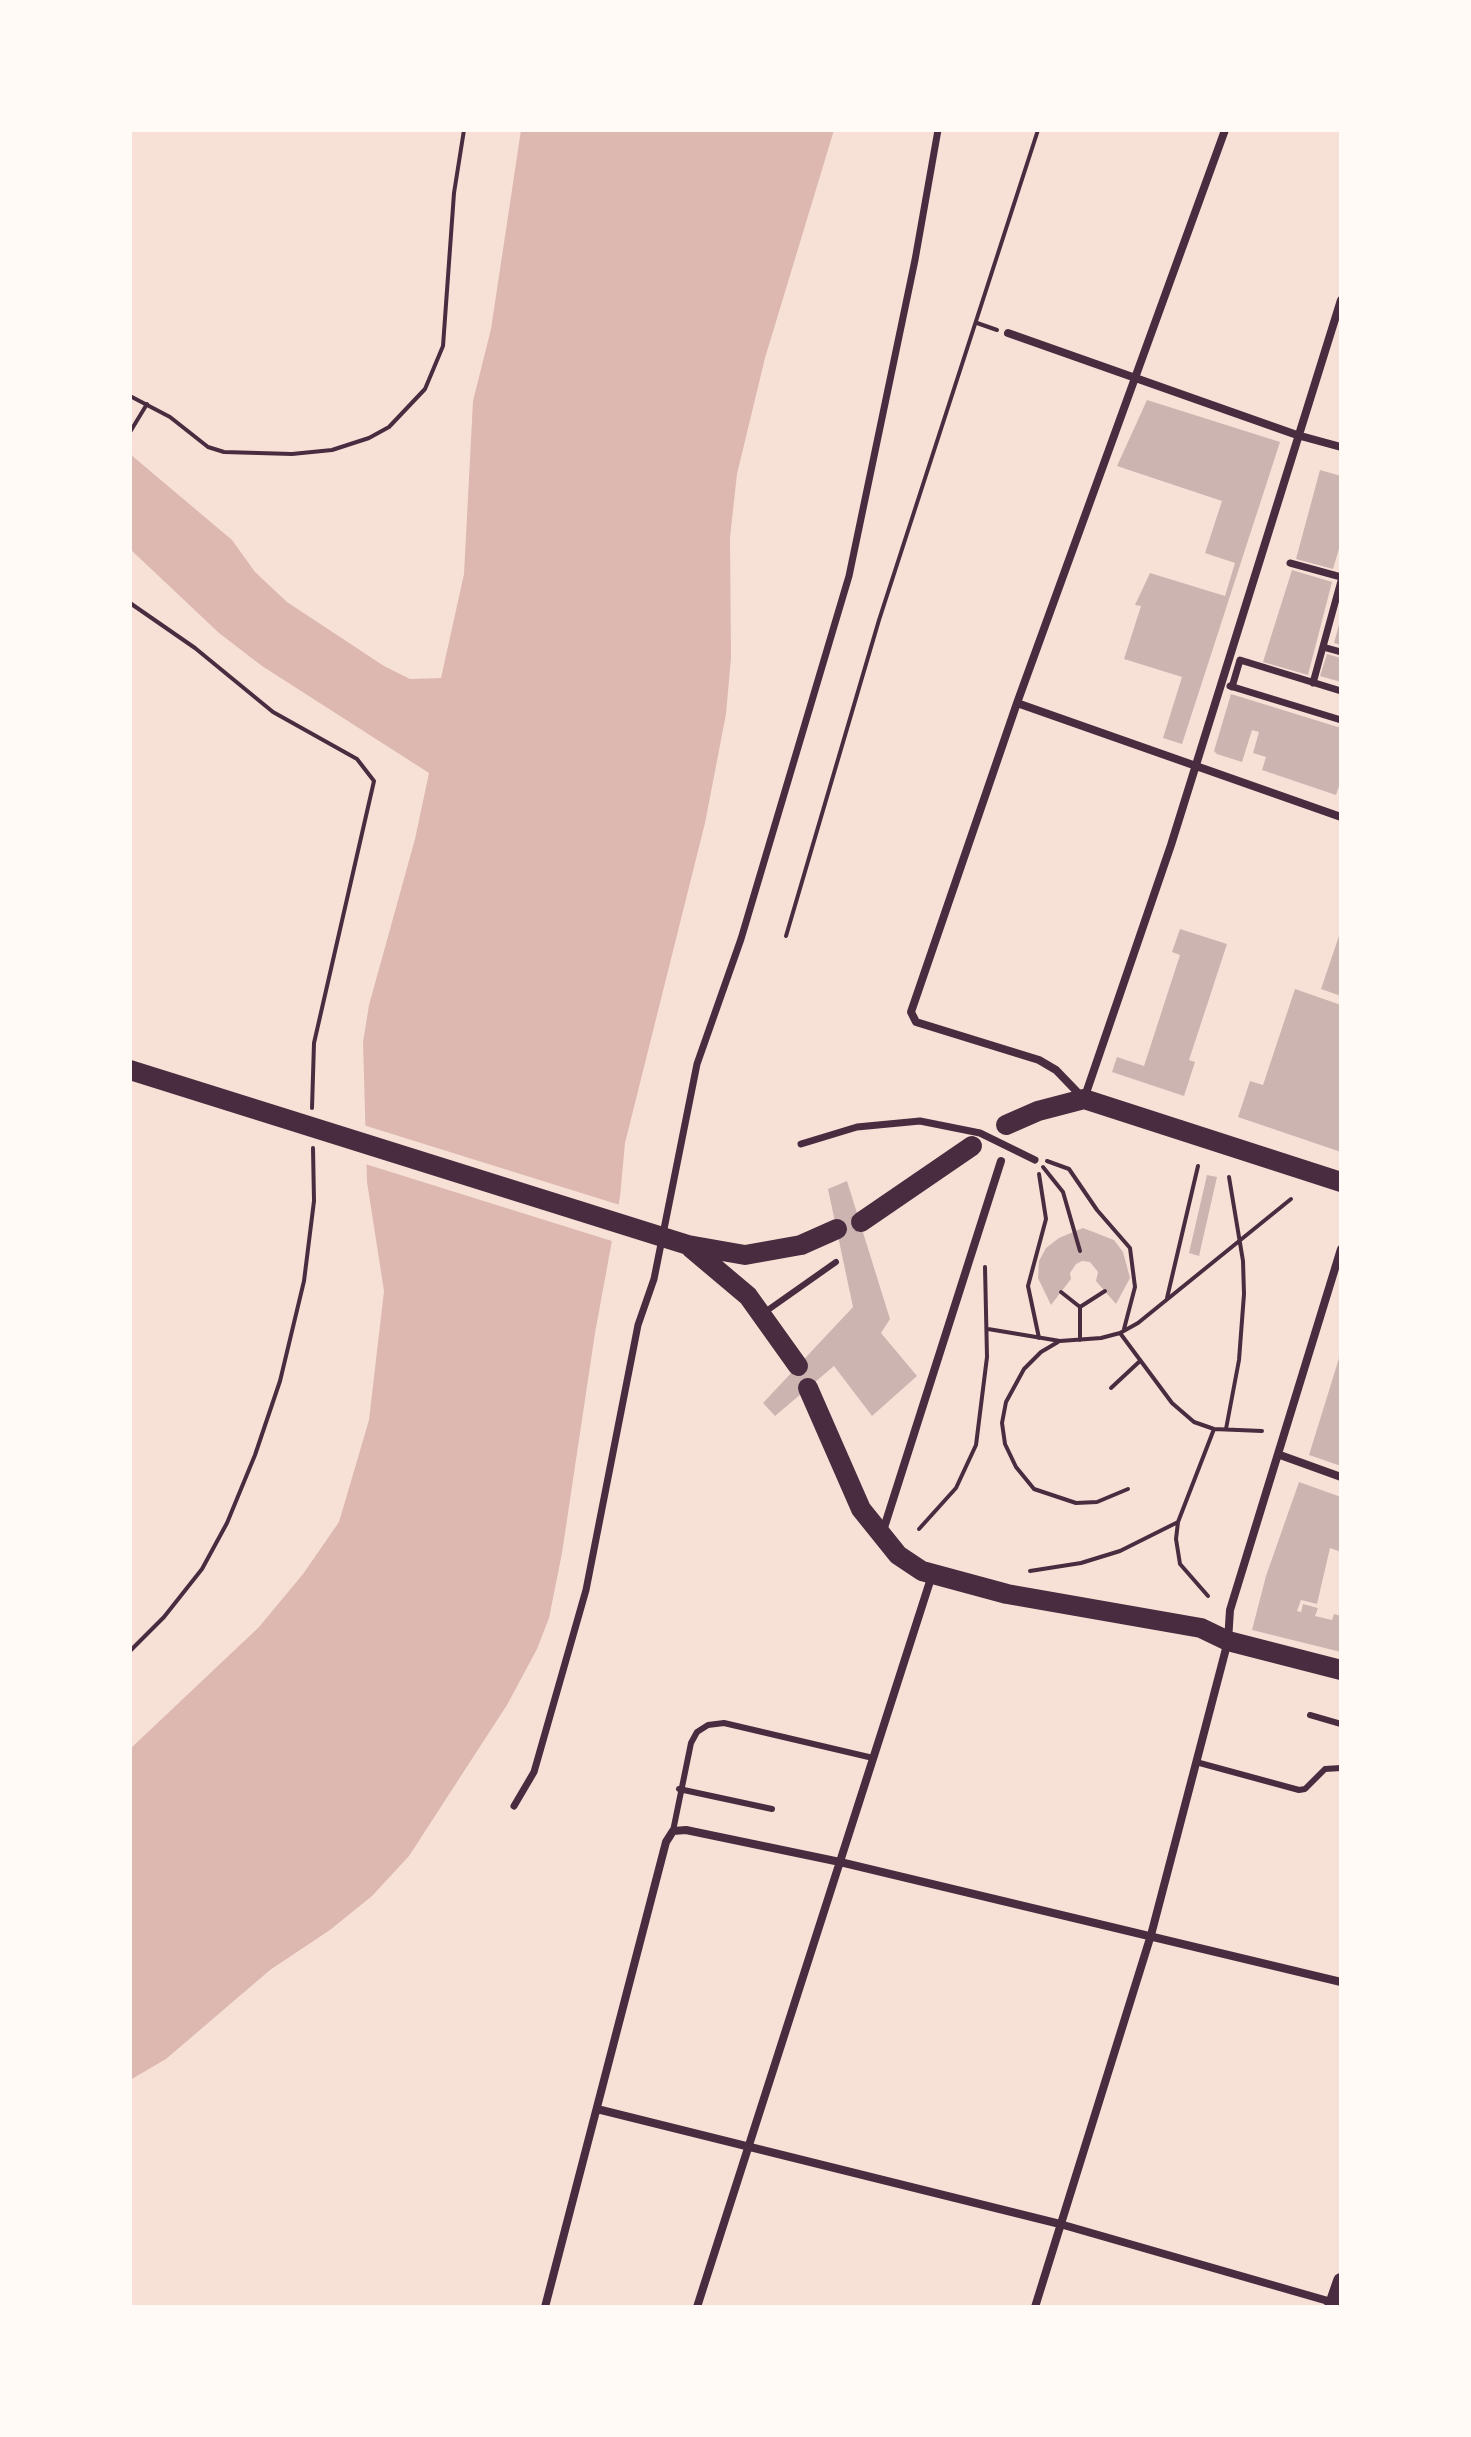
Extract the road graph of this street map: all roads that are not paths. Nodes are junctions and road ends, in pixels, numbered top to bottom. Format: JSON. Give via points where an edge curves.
{"nodes":[{"id":1,"x":938,"y":130,"type":"edge"},
{"id":2,"x":1225,"y":130,"type":"edge"},
{"id":3,"x":1341,"y":300,"type":"edge"},
{"id":4,"x":1008,"y":333,"type":"road end"},
{"id":5,"x":1135,"y":379,"type":"junction"},
{"id":6,"x":1297,"y":435,"type":"junction"},
{"id":7,"x":1341,"y":447,"type":"edge"},
{"id":8,"x":1290,"y":563,"type":"dead end"},
{"id":9,"x":1341,"y":579,"type":"edge"},
{"id":10,"x":1323,"y":647,"type":"junction"},
{"id":11,"x":1341,"y":652,"type":"edge"},
{"id":12,"x":1220,"y":683,"type":"junction"},
{"id":13,"x":1313,"y":683,"type":"junction"},
{"id":14,"x":1232,"y":687,"type":"junction"},
{"id":15,"x":1341,"y":691,"type":"edge"},
{"id":16,"x":1017,"y":703,"type":"junction"},
{"id":17,"x":1341,"y":720,"type":"edge"},
{"id":18,"x":1194,"y":768,"type":"junction"},
{"id":19,"x":1341,"y":817,"type":"edge"},
{"id":20,"x":130,"y":1070,"type":"edge"},
{"id":21,"x":1084,"y":1099,"type":"junction"},
{"id":22,"x":1011,"y":1125,"type":"dead end"},
{"id":23,"x":801,"y":1144,"type":"dead end"},
{"id":24,"x":972,"y":1146,"type":"dead end"},
{"id":25,"x":1035,"y":1160,"type":"road end"},
{"id":26,"x":1001,"y":1161,"type":"dead end"},
{"id":27,"x":1341,"y":1182,"type":"edge"},
{"id":28,"x":861,"y":1222,"type":"dead end"},
{"id":29,"x":837,"y":1229,"type":"dead end"},
{"id":30,"x":688,"y":1245,"type":"junction"},
{"id":31,"x":1341,"y":1249,"type":"edge"},
{"id":32,"x":836,"y":1262,"type":"dead end"},
{"id":33,"x":762,"y":1314,"type":"junction"},
{"id":34,"x":798,"y":1366,"type":"dead end"},
{"id":35,"x":808,"y":1388,"type":"dead end"},
{"id":36,"x":1280,"y":1455,"type":"junction"},
{"id":37,"x":1341,"y":1477,"type":"edge"},
{"id":38,"x":881,"y":1537,"type":"junction"},
{"id":39,"x":932,"y":1574,"type":"junction"},
{"id":40,"x":1228,"y":1641,"type":"junction"},
{"id":41,"x":1341,"y":1670,"type":"edge"},
{"id":42,"x":1310,"y":1715,"type":"dead end"},
{"id":43,"x":1341,"y":1724,"type":"edge"},
{"id":44,"x":873,"y":1758,"type":"junction"},
{"id":45,"x":1196,"y":1762,"type":"junction"},
{"id":46,"x":1341,"y":1768,"type":"edge"},
{"id":47,"x":679,"y":1789,"type":"junction"},
{"id":48,"x":514,"y":1806,"type":"dead end"},
{"id":49,"x":772,"y":1809,"type":"dead end"},
{"id":50,"x":673,"y":1831,"type":"junction"},
{"id":51,"x":840,"y":1862,"type":"junction"},
{"id":52,"x":1151,"y":1935,"type":"junction"},
{"id":53,"x":1341,"y":1982,"type":"edge"},
{"id":54,"x":597,"y":2109,"type":"junction"},
{"id":55,"x":748,"y":2149,"type":"junction"},
{"id":56,"x":1060,"y":2224,"type":"junction"},
{"id":57,"x":1341,"y":2281,"type":"edge"},
{"id":58,"x":1335,"y":2305,"type":"edge"},
{"id":59,"x":545,"y":2307,"type":"edge"},
{"id":60,"x":697,"y":2307,"type":"edge"},
{"id":61,"x":1035,"y":2307,"type":"edge"}],
"edges":[{"from":1,"to":48,"type":"street","via":[[849,576],[741,939],[697,1064],[586,1590],[534,1772]]},
{"from":2,"to":5,"type":"street"},
{"from":3,"to":6,"type":"street"},
{"from":4,"to":5,"type":"street"},
{"from":5,"to":6,"type":"street"},
{"from":5,"to":16,"type":"street"},
{"from":6,"to":7,"type":"street"},
{"from":6,"to":12,"type":"street"},
{"from":8,"to":9,"type":"street"},
{"from":9,"to":10,"type":"street"},
{"from":10,"to":11,"type":"street"},
{"from":10,"to":13,"type":"street"},
{"from":12,"to":14,"type":"street"},
{"from":12,"to":18,"type":"street"},
{"from":13,"to":14,"type":"street","via":[[1240,660]]},
{"from":13,"to":15,"type":"street"},
{"from":14,"to":17,"type":"street"},
{"from":16,"to":18,"type":"street"},
{"from":16,"to":21,"type":"street","via":[[911,1018],[1039,1060]]},
{"from":18,"to":19,"type":"street"},
{"from":18,"to":21,"type":"street"},
{"from":20,"to":30,"type":"main road"},
{"from":21,"to":22,"type":"main road"},
{"from":21,"to":27,"type":"main road"},
{"from":23,"to":25,"type":"street","via":[[880,1124],[944,1124],[990,1136]]},
{"from":24,"to":28,"type":"main road"},
{"from":26,"to":38,"type":"street"},
{"from":29,"to":30,"type":"main road","via":[[801,1245],[758,1254]]},
{"from":30,"to":33,"type":"main road"},
{"from":31,"to":36,"type":"street"},
{"from":32,"to":33,"type":"lane"},
{"from":33,"to":34,"type":"main road"},
{"from":35,"to":38,"type":"main road","via":[[849,1487]]},
{"from":36,"to":37,"type":"street"},
{"from":36,"to":40,"type":"street","via":[[1230,1610]]},
{"from":38,"to":39,"type":"main road","via":[[908,1563]]},
{"from":39,"to":40,"type":"main road","via":[[1007,1594],[1194,1627]]},
{"from":39,"to":44,"type":"street"},
{"from":40,"to":41,"type":"main road"},
{"from":40,"to":45,"type":"street"},
{"from":42,"to":43,"type":"lane"},
{"from":44,"to":47,"type":"lane","via":[[724,1723],[708,1725],[691,1743]]},
{"from":44,"to":51,"type":"street"},
{"from":45,"to":46,"type":"lane","via":[[1299,1790],[1325,1769]]},
{"from":45,"to":52,"type":"street"},
{"from":47,"to":49,"type":"lane"},
{"from":47,"to":50,"type":"lane"},
{"from":50,"to":51,"type":"street"},
{"from":50,"to":54,"type":"street"},
{"from":51,"to":52,"type":"street"},
{"from":51,"to":55,"type":"street"},
{"from":52,"to":53,"type":"street"},
{"from":52,"to":56,"type":"street"},
{"from":54,"to":55,"type":"street"},
{"from":54,"to":59,"type":"street"},
{"from":55,"to":56,"type":"street"},
{"from":55,"to":60,"type":"street"},
{"from":56,"to":58,"type":"street"},
{"from":56,"to":61,"type":"street"},
{"from":57,"to":58,"type":"main road"}]}
